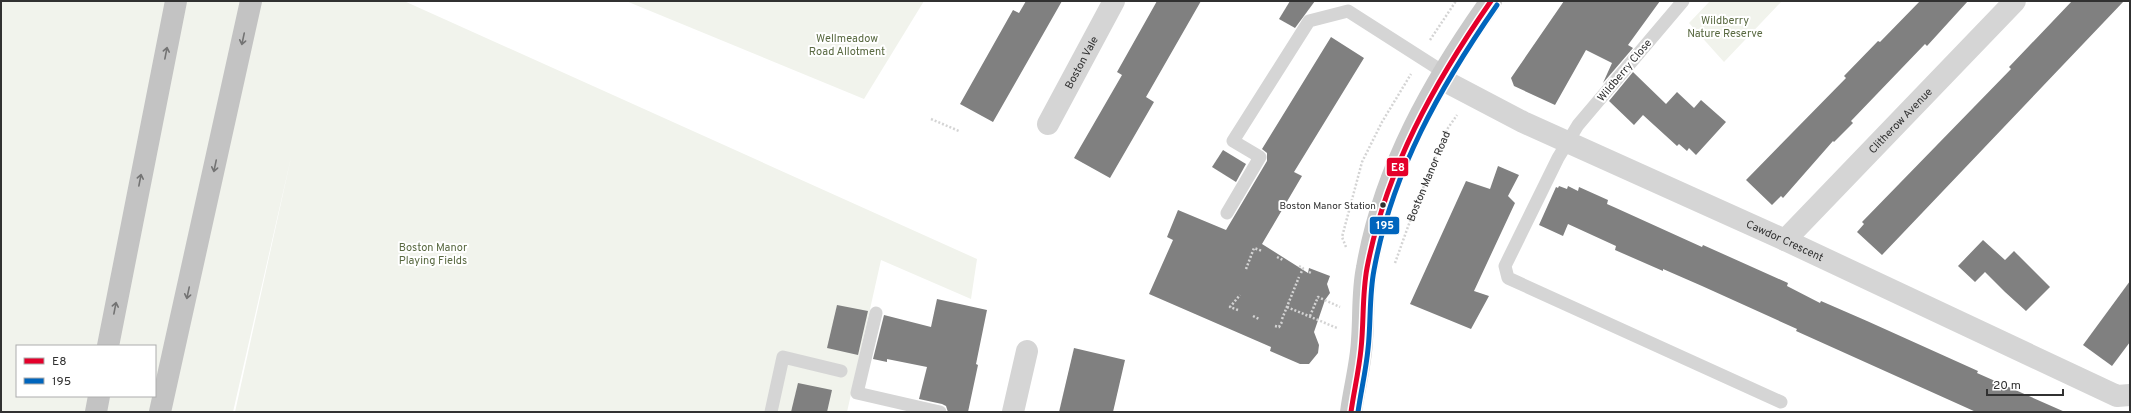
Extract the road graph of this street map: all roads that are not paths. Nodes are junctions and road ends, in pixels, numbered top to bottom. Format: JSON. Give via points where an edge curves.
{"nodes":[{"id":1,"x":176,"y":1,"type":"edge"},
{"id":2,"x":251,"y":1,"type":"edge"},
{"id":3,"x":1114,"y":1,"type":"edge"},
{"id":4,"x":1492,"y":1,"type":"edge"},
{"id":5,"x":1683,"y":1,"type":"edge"},
{"id":6,"x":2015,"y":1,"type":"edge"},
{"id":7,"x":1443,"y":76,"type":"junction"},
{"id":8,"x":1048,"y":124,"type":"dead end"},
{"id":9,"x":1569,"y":142,"type":"junction"},
{"id":10,"x":1227,"y":213,"type":"dead end"},
{"id":11,"x":1785,"y":240,"type":"junction"},
{"id":12,"x":876,"y":313,"type":"dead end"},
{"id":13,"x":108,"y":345,"type":"edge"},
{"id":14,"x":1027,"y":351,"type":"dead end"},
{"id":15,"x":841,"y":370,"type":"dead end"},
{"id":16,"x":2130,"y":395,"type":"edge"},
{"id":17,"x":99,"y":397,"type":"edge"},
{"id":18,"x":1782,"y":402,"type":"dead end"},
{"id":19,"x":96,"y":412,"type":"edge"},
{"id":20,"x":160,"y":412,"type":"edge"},
{"id":21,"x":771,"y":412,"type":"edge"},
{"id":22,"x":940,"y":412,"type":"edge"},
{"id":23,"x":1013,"y":412,"type":"edge"},
{"id":24,"x":1351,"y":412,"type":"edge"}],
"edges":[{"from":13,"to":1,"type":"highway","one_way":true},
{"from":2,"to":20,"type":"highway","one_way":true},
{"from":3,"to":8,"type":"street","name":"Boston Vale"},
{"from":4,"to":7,"type":"main road"},
{"from":5,"to":9,"type":"lane","name":"Wildberry Close","via":[[1578,125]]},
{"from":6,"to":11,"type":"street","name":"Clitherow Avenue"},
{"from":7,"to":9,"type":"street","name":"Cawdor Crescent","via":[[1523,122]]},
{"from":7,"to":10,"type":"lane","via":[[1348,11],[1309,21],[1233,141],[1260,157]]},
{"from":7,"to":24,"type":"main road","via":[[1397,160],[1376,223],[1364,284],[1362,342]]},
{"from":9,"to":11,"type":"street","name":"Cawdor Crescent"},
{"from":9,"to":18,"type":"lane","name":"Wildberry Close","via":[[1558,158],[1505,266],[1508,278]]},
{"from":11,"to":16,"type":"street","name":"Cawdor Crescent","via":[[2117,396]]},
{"from":12,"to":22,"type":"lane","via":[[857,393]]},
{"from":14,"to":23,"type":"street"},
{"from":15,"to":21,"type":"lane","via":[[783,357]]},
{"from":17,"to":19,"type":"highway"}]}
